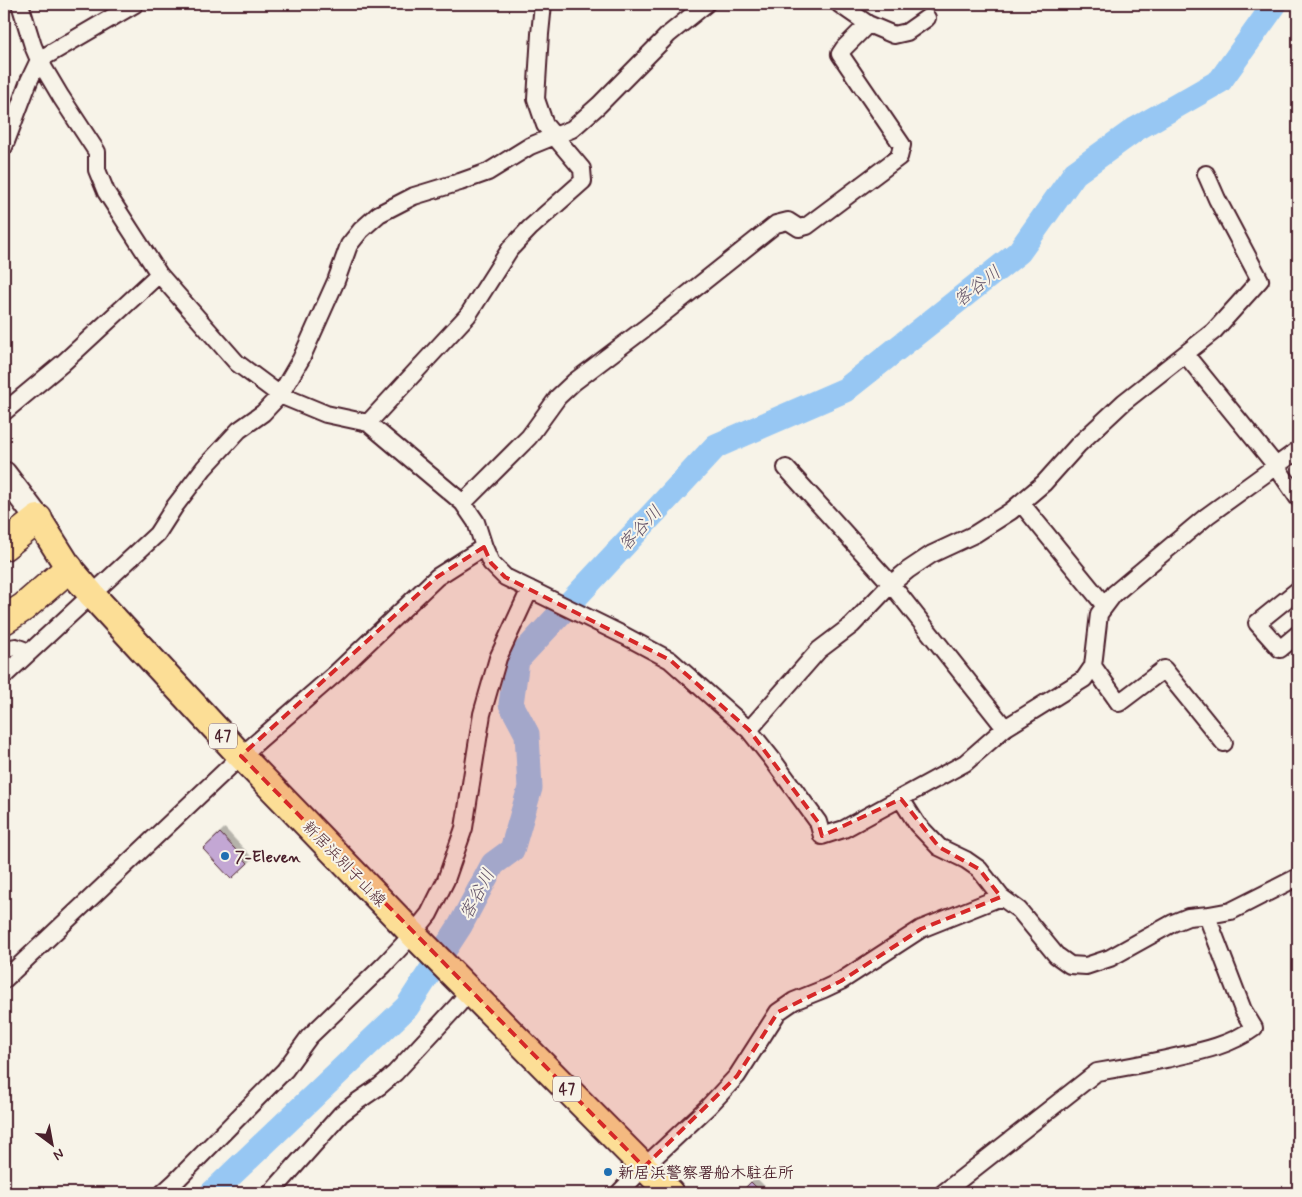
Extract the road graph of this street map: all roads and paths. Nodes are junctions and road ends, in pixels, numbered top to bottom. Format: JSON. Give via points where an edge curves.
{"nodes":[{"id":1,"x":20,"y":4,"type":"edge"},
{"id":2,"x":135,"y":4,"type":"edge"},
{"id":3,"x":543,"y":4,"type":"edge"},
{"id":4,"x":706,"y":4,"type":"edge"},
{"id":5,"x":839,"y":4,"type":"edge"},
{"id":6,"x":927,"y":18,"type":"dead end"},
{"id":7,"x":868,"y":24,"type":"junction"},
{"id":8,"x":39,"y":60,"type":"junction"},
{"id":9,"x":553,"y":136,"type":"junction"},
{"id":10,"x":4,"y":147,"type":"edge"},
{"id":11,"x":1206,"y":174,"type":"dead end"},
{"id":12,"x":159,"y":274,"type":"junction"},
{"id":13,"x":1185,"y":354,"type":"junction"},
{"id":14,"x":280,"y":395,"type":"junction"},
{"id":15,"x":4,"y":412,"type":"edge"},
{"id":16,"x":368,"y":423,"type":"junction"},
{"id":17,"x":1298,"y":450,"type":"edge"},
{"id":18,"x":1276,"y":466,"type":"junction"},
{"id":19,"x":786,"y":468,"type":"dead end"},
{"id":20,"x":4,"y":474,"type":"edge"},
{"id":21,"x":1298,"y":498,"type":"edge"},
{"id":22,"x":464,"y":503,"type":"junction"},
{"id":23,"x":1021,"y":503,"type":"junction"},
{"id":24,"x":38,"y":518,"type":"junction"},
{"id":25,"x":4,"y":546,"type":"edge"},
{"id":26,"x":484,"y":547,"type":"junction"},
{"id":27,"x":69,"y":568,"type":"junction"},
{"id":28,"x":891,"y":584,"type":"junction"},
{"id":29,"x":532,"y":590,"type":"junction"},
{"id":30,"x":1298,"y":590,"type":"edge"},
{"id":31,"x":92,"y":595,"type":"junction"},
{"id":32,"x":1105,"y":606,"type":"junction"},
{"id":33,"x":4,"y":620,"type":"edge"},
{"id":34,"x":1298,"y":634,"type":"edge"},
{"id":35,"x":4,"y":650,"type":"edge"},
{"id":36,"x":28,"y":652,"type":"junction"},
{"id":37,"x":1093,"y":666,"type":"junction"},
{"id":38,"x":4,"y":676,"type":"edge"},
{"id":39,"x":1005,"y":728,"type":"junction"},
{"id":40,"x":749,"y":730,"type":"junction"},
{"id":41,"x":1224,"y":743,"type":"dead end"},
{"id":42,"x":241,"y":756,"type":"junction"},
{"id":43,"x":900,"y":799,"type":"junction"},
{"id":44,"x":1298,"y":877,"type":"edge"},
{"id":45,"x":1001,"y":897,"type":"junction"},
{"id":46,"x":1209,"y":915,"type":"junction"},
{"id":47,"x":418,"y":938,"type":"junction"},
{"id":48,"x":4,"y":980,"type":"edge"},
{"id":49,"x":467,"y":988,"type":"junction"},
{"id":50,"x":644,"y":1167,"type":"junction"},
{"id":51,"x":163,"y":1193,"type":"edge"},
{"id":52,"x":271,"y":1193,"type":"edge"},
{"id":53,"x":619,"y":1193,"type":"edge"},
{"id":54,"x":670,"y":1193,"type":"edge"},
{"id":55,"x":943,"y":1193,"type":"edge"}],
"edges":[{"from":1,"to":8,"type":"street"},
{"from":2,"to":8,"type":"street"},
{"from":3,"to":9,"type":"street","via":[[536,99],[545,125]]},
{"from":4,"to":9,"type":"street","via":[[669,34],[592,111],[572,128]]},
{"from":5,"to":7,"type":"street"},
{"from":6,"to":7,"type":"street","via":[[907,32],[894,35]]},
{"from":7,"to":22,"type":"street","via":[[840,54],[902,145],[899,157],[807,226],[799,228],[788,220],[776,224],[574,382],[558,397],[529,437]]},
{"from":8,"to":10,"type":"street"},
{"from":8,"to":12,"type":"street","via":[[96,152],[97,170],[106,192]]},
{"from":9,"to":14,"type":"street","via":[[488,172],[414,196],[379,214],[360,230],[348,245],[336,282],[305,351]]},
{"from":9,"to":16,"type":"street","via":[[582,169],[583,181],[510,249],[468,315]]},
{"from":11,"to":13,"type":"street","via":[[1260,280],[1214,331]]},
{"from":12,"to":14,"type":"street","via":[[237,363]]},
{"from":12,"to":15,"type":"street"},
{"from":13,"to":18,"type":"street"},
{"from":13,"to":23,"type":"street","via":[[1124,402]]},
{"from":14,"to":16,"type":"street","via":[[326,414]]},
{"from":14,"to":31,"type":"street","via":[[263,413],[239,430],[204,468],[156,534]]},
{"from":16,"to":22,"type":"street"},
{"from":17,"to":18,"type":"street"},
{"from":18,"to":21,"type":"street"},
{"from":18,"to":32,"type":"street","via":[[1207,516],[1114,594]]},
{"from":19,"to":28,"type":"street"},
{"from":20,"to":24,"type":"street"},
{"from":22,"to":26,"type":"street","via":[[476,522]]},
{"from":23,"to":28,"type":"street","via":[[975,534],[932,554]]},
{"from":23,"to":32,"type":"street"},
{"from":24,"to":25,"type":"highway"},
{"from":24,"to":27,"type":"main road","name":"新居浜別子山線","number":"47"},
{"from":26,"to":29,"type":"street","via":[[491,563],[505,577]]},
{"from":26,"to":42,"type":"street","via":[[437,577],[335,674]]},
{"from":27,"to":31,"type":"main road","name":"新居浜別子山線","number":"47"},
{"from":27,"to":33,"type":"highway","via":[[24,608]]},
{"from":28,"to":39,"type":"street"},
{"from":28,"to":40,"type":"street","via":[[852,625],[819,650]]},
{"from":29,"to":40,"type":"street","via":[[670,660]]},
{"from":29,"to":47,"type":"street","via":[[498,658],[482,714],[464,828],[446,880]]},
{"from":30,"to":34,"type":"street","via":[[1257,623],[1280,650]]},
{"from":31,"to":36,"type":"street"},
{"from":31,"to":42,"type":"main road","name":"新居浜別子山線","number":"47"},
{"from":32,"to":37,"type":"street","via":[[1098,614]]},
{"from":35,"to":36,"type":"street","via":[[16,647]]},
{"from":36,"to":38,"type":"street"},
{"from":37,"to":39,"type":"street","via":[[1084,679]]},
{"from":37,"to":41,"type":"street","via":[[1119,703],[1164,669]]},
{"from":39,"to":43,"type":"street","via":[[965,763]]},
{"from":40,"to":43,"type":"street","via":[[818,822],[822,836],[844,829]]},
{"from":42,"to":47,"type":"main road","name":"新居浜別子山線","number":"47"},
{"from":42,"to":48,"type":"street"},
{"from":43,"to":45,"type":"street","via":[[917,824],[939,847],[979,869]]},
{"from":44,"to":46,"type":"street","via":[[1231,911]]},
{"from":45,"to":46,"type":"street","via":[[1019,910],[1056,955],[1070,965],[1086,966],[1110,958],[1173,923],[1188,917]]},
{"from":45,"to":50,"type":"street","via":[[921,929],[841,981],[794,1001],[778,1012],[737,1076]]},
{"from":46,"to":55,"type":"street","via":[[1243,1010],[1254,1028],[1209,1050],[1097,1072]]},
{"from":47,"to":49,"type":"main road","name":"新居浜別子山線","number":"47"},
{"from":47,"to":51,"type":"street","via":[[384,965],[309,1036],[285,1070]]},
{"from":49,"to":50,"type":"main road","name":"新居浜別子山線","number":"47"},
{"from":49,"to":52,"type":"street","via":[[458,1005],[395,1073],[341,1114]]},
{"from":50,"to":53,"type":"street"},
{"from":50,"to":54,"type":"main road","name":"新居浜別子山線","number":"47"}]}
